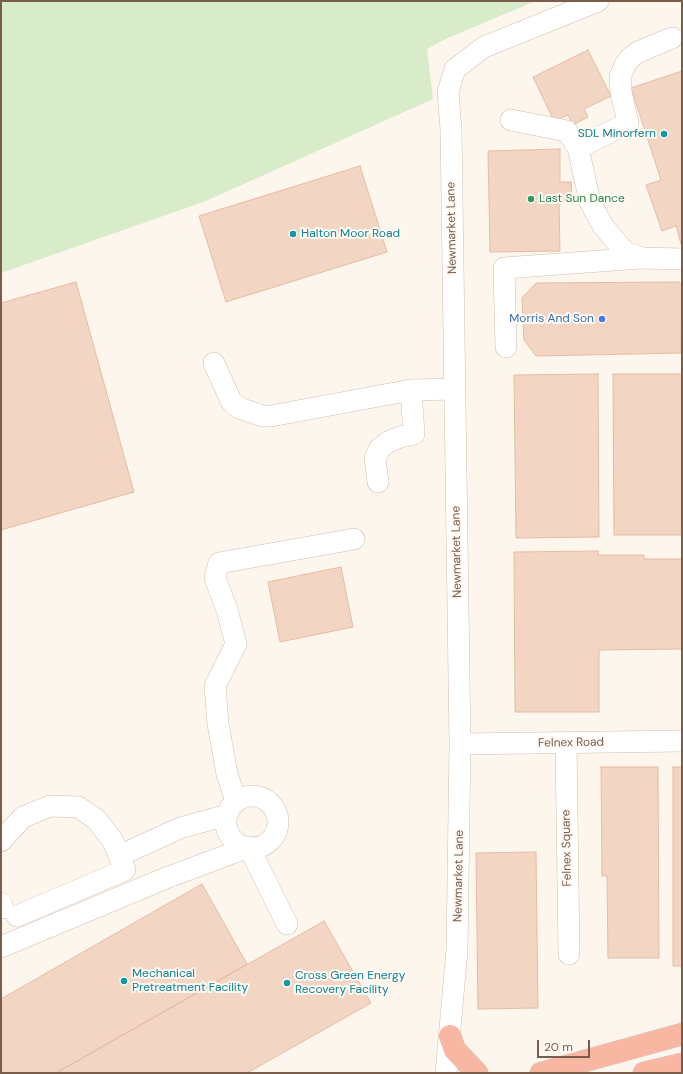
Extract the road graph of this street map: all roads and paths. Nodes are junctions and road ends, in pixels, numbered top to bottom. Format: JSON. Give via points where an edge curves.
{"nodes":[{"id":1,"x":598,"y":1,"type":"edge"},
{"id":2,"x":672,"y":38,"type":"dead end"},
{"id":3,"x":511,"y":120,"type":"dead end"},
{"id":4,"x":578,"y":148,"type":"junction"},
{"id":5,"x":642,"y":258,"type":"junction"},
{"id":6,"x":682,"y":259,"type":"edge"},
{"id":7,"x":506,"y":347,"type":"dead end"},
{"id":8,"x":214,"y":363,"type":"dead end"},
{"id":9,"x":454,"y":389,"type":"junction"},
{"id":10,"x":411,"y":390,"type":"junction"},
{"id":11,"x":378,"y":482,"type":"dead end"},
{"id":12,"x":354,"y":539,"type":"dead end"},
{"id":13,"x":682,"y":742,"type":"edge"},
{"id":14,"x":566,"y":743,"type":"junction"},
{"id":15,"x":460,"y":744,"type":"junction"},
{"id":16,"x":232,"y":808,"type":"junction"},
{"id":17,"x":1,"y":841,"type":"edge"},
{"id":18,"x":249,"y":847,"type":"junction"},
{"id":19,"x":119,"y":856,"type":"junction"},
{"id":20,"x":5,"y":908,"type":"edge"},
{"id":21,"x":287,"y":924,"type":"dead end"},
{"id":22,"x":27,"y":937,"type":"junction"},
{"id":23,"x":1,"y":947,"type":"edge"},
{"id":24,"x":569,"y":954,"type":"dead end"},
{"id":25,"x":682,"y":1034,"type":"edge"},
{"id":26,"x":450,"y":1036,"type":"junction"},
{"id":27,"x":682,"y":1064,"type":"edge"},
{"id":28,"x":446,"y":1073,"type":"edge"},
{"id":29,"x":477,"y":1073,"type":"edge"},
{"id":30,"x":541,"y":1073,"type":"edge"},
{"id":31,"x":644,"y":1073,"type":"edge"}],
"edges":[{"from":1,"to":9,"type":"street","name":"Newmarket Lane","via":[[484,47],[455,69],[448,92],[451,129]]},
{"from":2,"to":4,"type":"street","via":[[638,52],[625,64],[620,78],[628,123]]},
{"from":3,"to":4,"type":"street","via":[[567,131]]},
{"from":4,"to":5,"type":"street","via":[[590,202],[603,226],[626,252]]},
{"from":5,"to":6,"type":"street"},
{"from":5,"to":7,"type":"street","via":[[504,268]]},
{"from":8,"to":10,"type":"street","via":[[231,401],[238,408],[263,416]]},
{"from":9,"to":10,"type":"street"},
{"from":9,"to":15,"type":"street","name":"Newmarket Lane"},
{"from":10,"to":11,"type":"street","via":[[414,434],[388,442],[379,449],[375,459]]},
{"from":12,"to":16,"type":"street","via":[[219,563],[215,578],[236,644],[215,686],[218,724]]},
{"from":13,"to":14,"type":"street","name":"Felnex Road"},
{"from":14,"to":15,"type":"street","name":"Felnex Road"},
{"from":14,"to":24,"type":"street","name":"Felnex Square"},
{"from":15,"to":26,"type":"street","name":"Newmarket Lane","via":[[457,950]]},
{"from":16,"to":18,"type":"street","via":[[226,823],[228,832],[237,842]]},
{"from":16,"to":18,"type":"street","via":[[252,796],[268,802],[277,815],[277,828],[271,839],[257,847]]},
{"from":16,"to":19,"type":"street"},
{"from":17,"to":19,"type":"street","via":[[23,817],[50,806],[78,807],[96,820],[113,841]]},
{"from":18,"to":21,"type":"street"},
{"from":18,"to":22,"type":"street","via":[[166,878]]},
{"from":19,"to":20,"type":"street","via":[[125,870]]},
{"from":20,"to":22,"type":"street"},
{"from":22,"to":23,"type":"street"},
{"from":25,"to":30,"type":"highway"},
{"from":26,"to":28,"type":"street","name":"Newmarket Lane"},
{"from":26,"to":29,"type":"highway","via":[[455,1050]]},
{"from":27,"to":31,"type":"highway"}]}
